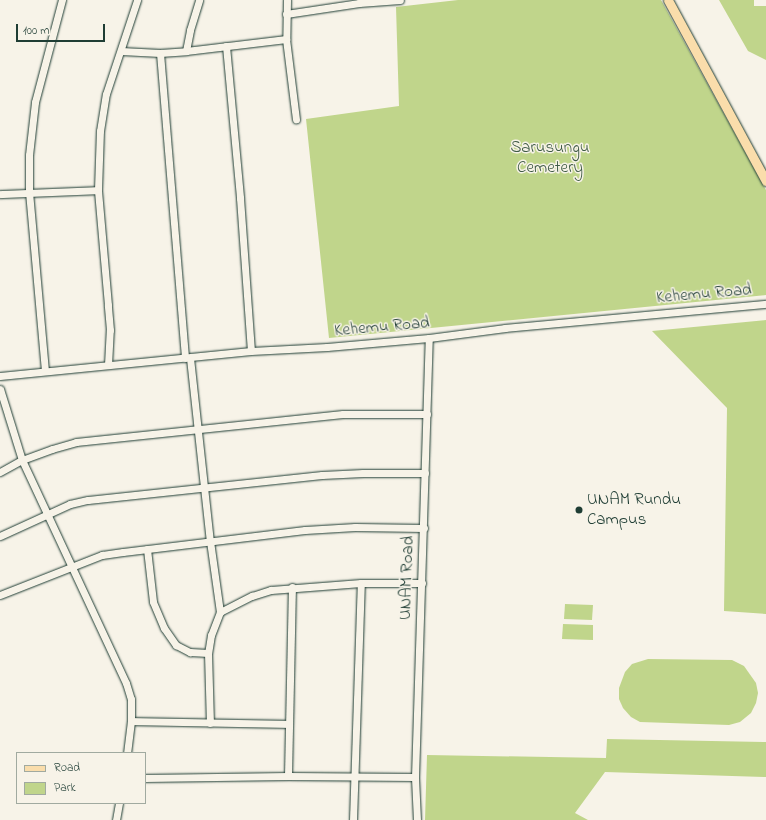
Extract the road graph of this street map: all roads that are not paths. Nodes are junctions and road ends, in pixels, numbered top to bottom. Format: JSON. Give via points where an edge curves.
{"nodes":[{"id":1,"x":62,"y":0,"type":"edge"},
{"id":2,"x":137,"y":0,"type":"edge"},
{"id":3,"x":199,"y":0,"type":"edge"},
{"id":4,"x":287,"y":0,"type":"edge"},
{"id":5,"x":400,"y":0,"type":"edge"},
{"id":6,"x":668,"y":0,"type":"edge"},
{"id":7,"x":359,"y":2,"type":"edge"},
{"id":8,"x":286,"y":14,"type":"junction"},
{"id":9,"x":286,"y":39,"type":"junction"},
{"id":10,"x":226,"y":46,"type":"junction"},
{"id":11,"x":121,"y":51,"type":"junction"},
{"id":12,"x":186,"y":51,"type":"junction"},
{"id":13,"x":160,"y":53,"type":"junction"},
{"id":14,"x":296,"y":119,"type":"dead end"},
{"id":15,"x":766,"y":180,"type":"edge"},
{"id":16,"x":98,"y":190,"type":"junction"},
{"id":17,"x":29,"y":192,"type":"junction"},
{"id":18,"x":0,"y":194,"type":"edge"},
{"id":19,"x":766,"y":304,"type":"edge"},
{"id":20,"x":429,"y":338,"type":"junction"},
{"id":21,"x":251,"y":351,"type":"junction"},
{"id":22,"x":188,"y":358,"type":"junction"},
{"id":23,"x":108,"y":365,"type":"junction"},
{"id":24,"x":45,"y":372,"type":"junction"},
{"id":25,"x":0,"y":376,"type":"edge"},
{"id":26,"x":0,"y":389,"type":"edge"},
{"id":27,"x":427,"y":414,"type":"junction"},
{"id":28,"x":198,"y":430,"type":"junction"},
{"id":29,"x":22,"y":460,"type":"junction"},
{"id":30,"x":0,"y":472,"type":"edge"},
{"id":31,"x":425,"y":473,"type":"junction"},
{"id":32,"x":205,"y":488,"type":"junction"},
{"id":33,"x":47,"y":515,"type":"junction"},
{"id":34,"x":424,"y":528,"type":"junction"},
{"id":35,"x":0,"y":536,"type":"edge"},
{"id":36,"x":210,"y":541,"type":"junction"},
{"id":37,"x":147,"y":549,"type":"junction"},
{"id":38,"x":72,"y":567,"type":"junction"},
{"id":39,"x":361,"y":583,"type":"junction"},
{"id":40,"x":422,"y":583,"type":"junction"},
{"id":41,"x":292,"y":587,"type":"junction"},
{"id":42,"x":0,"y":595,"type":"edge"},
{"id":43,"x":220,"y":612,"type":"junction"},
{"id":44,"x":208,"y":654,"type":"junction"},
{"id":45,"x":131,"y":721,"type":"junction"},
{"id":46,"x":210,"y":723,"type":"junction"},
{"id":47,"x":289,"y":724,"type":"junction"},
{"id":48,"x":127,"y":752,"type":"edge"},
{"id":49,"x":288,"y":776,"type":"junction"},
{"id":50,"x":355,"y":776,"type":"junction"},
{"id":51,"x":415,"y":777,"type":"junction"},
{"id":52,"x":146,"y":778,"type":"edge"},
{"id":53,"x":119,"y":804,"type":"edge"},
{"id":54,"x":116,"y":820,"type":"edge"},
{"id":55,"x":353,"y":820,"type":"edge"},
{"id":56,"x":417,"y":820,"type":"edge"}],
"edges":[{"from":1,"to":17,"type":"street","via":[[33,114]]},
{"from":2,"to":11,"type":"street"},
{"from":3,"to":12,"type":"street"},
{"from":4,"to":8,"type":"street"},
{"from":5,"to":7,"type":"street"},
{"from":6,"to":15,"type":"main road"},
{"from":7,"to":8,"type":"street"},
{"from":8,"to":9,"type":"street"},
{"from":9,"to":10,"type":"street"},
{"from":9,"to":14,"type":"street"},
{"from":10,"to":12,"type":"street"},
{"from":10,"to":21,"type":"street"},
{"from":11,"to":13,"type":"street"},
{"from":11,"to":16,"type":"street","via":[[101,117]]},
{"from":12,"to":13,"type":"street"},
{"from":13,"to":22,"type":"street"},
{"from":16,"to":17,"type":"street"},
{"from":16,"to":23,"type":"street","via":[[110,330]]},
{"from":17,"to":18,"type":"street"},
{"from":17,"to":24,"type":"street"},
{"from":19,"to":20,"type":"street","name":"Kehemu Road","via":[[505,328]]},
{"from":20,"to":21,"type":"street","name":"Kehemu Road"},
{"from":20,"to":27,"type":"street","name":"UNAM Road"},
{"from":21,"to":22,"type":"street","name":"Kehemu Road"},
{"from":22,"to":23,"type":"street","name":"Kehemu Road"},
{"from":22,"to":28,"type":"street"},
{"from":23,"to":24,"type":"street","name":"Kehemu Road"},
{"from":24,"to":25,"type":"street","name":"Kehemu Road"},
{"from":26,"to":29,"type":"street"},
{"from":27,"to":28,"type":"street","via":[[343,414]]},
{"from":27,"to":31,"type":"street","name":"UNAM Road"},
{"from":28,"to":29,"type":"street","via":[[76,442]]},
{"from":28,"to":32,"type":"street"},
{"from":29,"to":30,"type":"street"},
{"from":29,"to":33,"type":"street"},
{"from":31,"to":32,"type":"street","via":[[329,475]]},
{"from":31,"to":34,"type":"street","name":"UNAM Road"},
{"from":32,"to":33,"type":"street","via":[[88,500],[70,504]]},
{"from":32,"to":36,"type":"street"},
{"from":33,"to":35,"type":"street"},
{"from":33,"to":38,"type":"street"},
{"from":34,"to":36,"type":"street","via":[[348,528]]},
{"from":34,"to":40,"type":"street","name":"UNAM Road"},
{"from":36,"to":37,"type":"street"},
{"from":36,"to":43,"type":"street"},
{"from":37,"to":38,"type":"street","via":[[102,555]]},
{"from":37,"to":44,"type":"street","via":[[153,602],[164,628],[176,645],[190,652]]},
{"from":38,"to":42,"type":"street"},
{"from":38,"to":45,"type":"street","via":[[126,684],[131,700]]},
{"from":39,"to":40,"type":"street"},
{"from":39,"to":41,"type":"street"},
{"from":39,"to":50,"type":"street"},
{"from":40,"to":51,"type":"street","name":"UNAM Road"},
{"from":41,"to":43,"type":"street","via":[[252,596]]},
{"from":41,"to":47,"type":"street"},
{"from":43,"to":44,"type":"street","via":[[211,635]]},
{"from":44,"to":46,"type":"street"},
{"from":45,"to":46,"type":"street"},
{"from":45,"to":48,"type":"street"},
{"from":46,"to":47,"type":"street"},
{"from":47,"to":49,"type":"street"},
{"from":49,"to":50,"type":"street"},
{"from":49,"to":52,"type":"street"},
{"from":50,"to":51,"type":"street"},
{"from":50,"to":55,"type":"street"},
{"from":51,"to":56,"type":"street","name":"UNAM Road"},
{"from":53,"to":54,"type":"street"}]}
